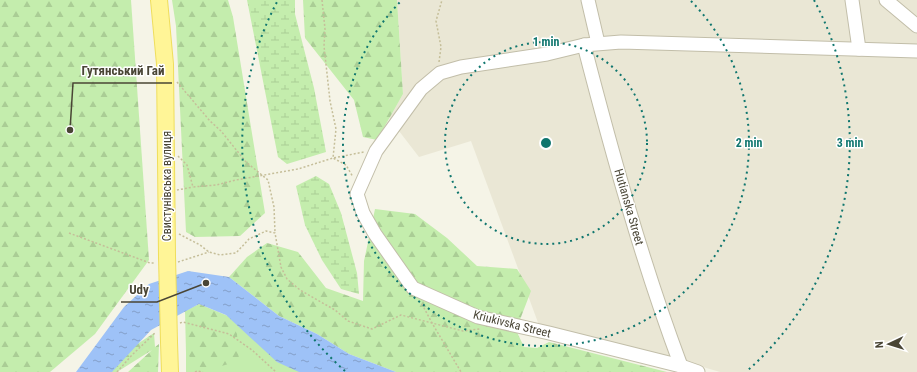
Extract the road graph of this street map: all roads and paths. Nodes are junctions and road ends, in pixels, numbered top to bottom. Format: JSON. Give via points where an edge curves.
{"nodes":[{"id":1,"x":159,"y":0,"type":"edge"},
{"id":2,"x":322,"y":0,"type":"edge"},
{"id":3,"x":442,"y":0,"type":"edge"},
{"id":4,"x":588,"y":0,"type":"edge"},
{"id":5,"x":852,"y":0,"type":"edge"},
{"id":6,"x":886,"y":0,"type":"edge"},
{"id":7,"x":917,"y":26,"type":"edge"},
{"id":8,"x":598,"y":43,"type":"junction"},
{"id":9,"x":584,"y":45,"type":"junction"},
{"id":10,"x":859,"y":49,"type":"junction"},
{"id":11,"x":917,"y":51,"type":"edge"},
{"id":12,"x":165,"y":64,"type":"junction"},
{"id":13,"x":437,"y":76,"type":"junction"},
{"id":14,"x":376,"y":151,"type":"junction"},
{"id":15,"x":166,"y":157,"type":"junction"},
{"id":16,"x":333,"y":158,"type":"junction"},
{"id":17,"x":262,"y":175,"type":"junction"},
{"id":18,"x":193,"y":188,"type":"junction"},
{"id":19,"x":167,"y":191,"type":"junction"},
{"id":20,"x":357,"y":194,"type":"junction"},
{"id":21,"x":167,"y":227,"type":"junction"},
{"id":22,"x":68,"y":233,"type":"dead end"},
{"id":23,"x":276,"y":233,"type":"junction"},
{"id":24,"x":209,"y":252,"type":"junction"},
{"id":25,"x":166,"y":261,"type":"junction"},
{"id":26,"x":413,"y":288,"type":"junction"},
{"id":27,"x":432,"y":324,"type":"junction"},
{"id":28,"x":176,"y":325,"type":"dead end"},
{"id":29,"x":486,"y":328,"type":"dead end"},
{"id":30,"x":165,"y":336,"type":"junction"},
{"id":31,"x":681,"y":366,"type":"junction"},
{"id":32,"x":117,"y":372,"type":"edge"},
{"id":33,"x":170,"y":372,"type":"edge"},
{"id":34,"x":195,"y":372,"type":"edge"},
{"id":35,"x":203,"y":372,"type":"edge"},
{"id":36,"x":276,"y":372,"type":"edge"},
{"id":37,"x":461,"y":372,"type":"edge"},
{"id":38,"x":698,"y":372,"type":"edge"}],
"edges":[{"from":1,"to":12,"type":"main road","name":"Свистунівська вулиця"},
{"from":2,"to":16,"type":"path","via":[[324,46],[336,129]]},
{"from":3,"to":13,"type":"path","via":[[436,21],[441,47]]},
{"from":4,"to":8,"type":"street"},
{"from":5,"to":10,"type":"street"},
{"from":6,"to":7,"type":"street"},
{"from":8,"to":9,"type":"street"},
{"from":8,"to":10,"type":"street"},
{"from":9,"to":13,"type":"street","via":[[547,54],[461,67]]},
{"from":9,"to":31,"type":"street","name":"Hutianska Street","via":[[635,230]]},
{"from":10,"to":11,"type":"street"},
{"from":12,"to":15,"type":"main road","name":"Свистунівська вулиця"},
{"from":12,"to":17,"type":"path","via":[[210,121],[246,162]]},
{"from":13,"to":14,"type":"street","via":[[422,89]]},
{"from":14,"to":16,"type":"path"},
{"from":14,"to":20,"type":"street"},
{"from":15,"to":18,"type":"path","via":[[179,156],[187,165]]},
{"from":15,"to":19,"type":"main road","name":"Свистунівська вулиця"},
{"from":16,"to":17,"type":"path","via":[[298,169]]},
{"from":16,"to":20,"type":"path","via":[[346,165],[354,179]]},
{"from":17,"to":18,"type":"path"},
{"from":17,"to":23,"type":"path","via":[[268,180]]},
{"from":18,"to":19,"type":"path"},
{"from":19,"to":21,"type":"main road","name":"Свистунівська вулиця"},
{"from":20,"to":26,"type":"street","via":[[363,213],[375,234]]},
{"from":21,"to":24,"type":"path"},
{"from":21,"to":25,"type":"main road","name":"Свистунівська вулиця"},
{"from":22,"to":25,"type":"path","via":[[150,263]]},
{"from":23,"to":24,"type":"path","via":[[266,231],[249,239],[236,253],[220,255]]},
{"from":23,"to":27,"type":"path","via":[[281,267],[287,279],[348,321],[372,328],[401,315]]},
{"from":24,"to":25,"type":"path","via":[[182,262]]},
{"from":25,"to":30,"type":"main road","name":"Свистунівська вулиця","bridge":true},
{"from":26,"to":27,"type":"path"},
{"from":26,"to":31,"type":"street","name":"Kriukivska Street","via":[[478,317]]},
{"from":27,"to":29,"type":"path","via":[[463,331]]},
{"from":27,"to":37,"type":"path"},
{"from":28,"to":36,"type":"path","via":[[183,322],[229,334],[252,350]]},
{"from":30,"to":32,"type":"path","via":[[154,333]]},
{"from":30,"to":33,"type":"main road","name":"Свистунівська вулиця"},
{"from":31,"to":38,"type":"street","name":"Kriukivska Street"},
{"from":34,"to":35,"type":"path"}]}
